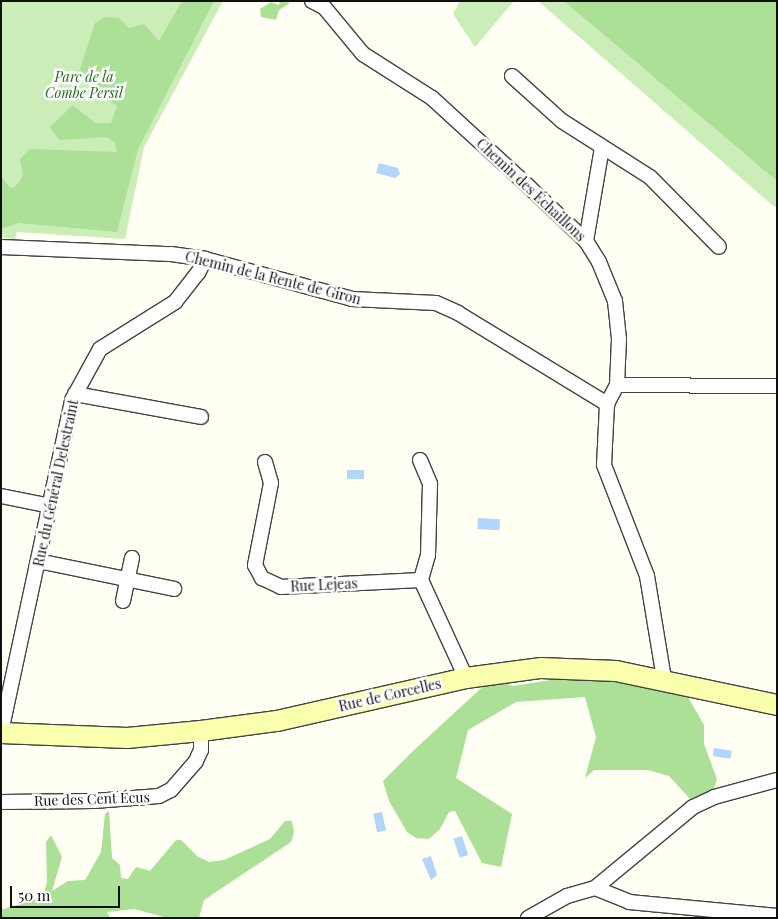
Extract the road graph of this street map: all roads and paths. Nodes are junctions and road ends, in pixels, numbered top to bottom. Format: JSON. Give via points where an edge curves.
{"nodes":[{"id":1,"x":312,"y":1,"type":"edge"},
{"id":2,"x":512,"y":76,"type":"dead end"},
{"id":3,"x":602,"y":147,"type":"junction"},
{"id":4,"x":586,"y":241,"type":"junction"},
{"id":5,"x":1,"y":247,"type":"edge"},
{"id":6,"x":719,"y":247,"type":"dead end"},
{"id":7,"x":205,"y":259,"type":"junction"},
{"id":8,"x":617,"y":385,"type":"junction"},
{"id":9,"x":777,"y":386,"type":"edge"},
{"id":10,"x":75,"y":394,"type":"junction"},
{"id":11,"x":607,"y":404,"type":"junction"},
{"id":12,"x":201,"y":418,"type":"dead end"},
{"id":13,"x":420,"y":460,"type":"dead end"},
{"id":14,"x":265,"y":462,"type":"dead end"},
{"id":15,"x":1,"y":496,"type":"edge"},
{"id":16,"x":50,"y":506,"type":"junction"},
{"id":17,"x":132,"y":558,"type":"dead end"},
{"id":18,"x":38,"y":561,"type":"junction"},
{"id":19,"x":127,"y":580,"type":"junction"},
{"id":20,"x":420,"y":580,"type":"junction"},
{"id":21,"x":174,"y":589,"type":"dead end"},
{"id":22,"x":123,"y":600,"type":"dead end"},
{"id":23,"x":466,"y":678,"type":"junction"},
{"id":24,"x":664,"y":679,"type":"junction"},
{"id":25,"x":777,"y":705,"type":"edge"},
{"id":26,"x":201,"y":731,"type":"junction"},
{"id":27,"x":1,"y":732,"type":"edge"},
{"id":28,"x":777,"y":780,"type":"edge"},
{"id":29,"x":1,"y":802,"type":"edge"},
{"id":30,"x":595,"y":888,"type":"junction"},
{"id":31,"x":777,"y":916,"type":"edge"},
{"id":32,"x":528,"y":918,"type":"edge"}],
"edges":[{"from":1,"to":4,"type":"street","name":"Chemin des Échaillons","via":[[324,7],[363,54],[432,98]]},
{"from":2,"to":3,"type":"street","via":[[562,120]]},
{"from":3,"to":4,"type":"street"},
{"from":3,"to":6,"type":"street","via":[[650,177]]},
{"from":4,"to":8,"type":"street","name":"Chemin des Échaillons","via":[[606,275],[616,308]]},
{"from":5,"to":7,"type":"street","name":"Chemin de la Rente de Giron","via":[[171,254]]},
{"from":7,"to":10,"type":"street","name":"Rue du Général Delestraint","via":[[198,274],[175,302],[100,349]]},
{"from":7,"to":11,"type":"street","name":"Chemin de la Rente de Giron","via":[[352,299],[427,302],[445,306]]},
{"from":8,"to":9,"type":"street"},
{"from":8,"to":11,"type":"street","name":"Chemin des Échaillons"},
{"from":10,"to":12,"type":"street"},
{"from":10,"to":16,"type":"street","name":"Rue du Général Delestraint"},
{"from":11,"to":24,"type":"street","name":"Chemin des Échaillons","via":[[604,465],[644,566]]},
{"from":13,"to":20,"type":"street","via":[[430,484],[428,555]]},
{"from":14,"to":20,"type":"street","name":"Rue Lejeas","via":[[271,484],[255,564],[262,578],[281,587]]},
{"from":15,"to":16,"type":"street"},
{"from":16,"to":18,"type":"street","name":"Rue du Général Delestraint"},
{"from":17,"to":19,"type":"street"},
{"from":18,"to":19,"type":"street"},
{"from":18,"to":27,"type":"street","name":"Rue du Général Delestraint"},
{"from":19,"to":21,"type":"street"},
{"from":19,"to":22,"type":"street"},
{"from":20,"to":23,"type":"street"},
{"from":23,"to":24,"type":"main road","name":"Rue de Corcelles","via":[[563,668]]},
{"from":23,"to":26,"type":"main road","name":"Rue de Corcelles","via":[[277,721]]},
{"from":24,"to":25,"type":"main road","name":"Rue de Corcelles"},
{"from":26,"to":27,"type":"main road","name":"Rue de Corcelles","via":[[119,738]]},
{"from":26,"to":29,"type":"street","name":"Rue des Cent Écus","via":[[201,750],[196,761],[171,790],[159,796],[102,801]]},
{"from":28,"to":30,"type":"street","via":[[714,797],[694,807]]},
{"from":30,"to":31,"type":"street","via":[[629,902]]},
{"from":30,"to":32,"type":"street","via":[[566,896]]}]}
